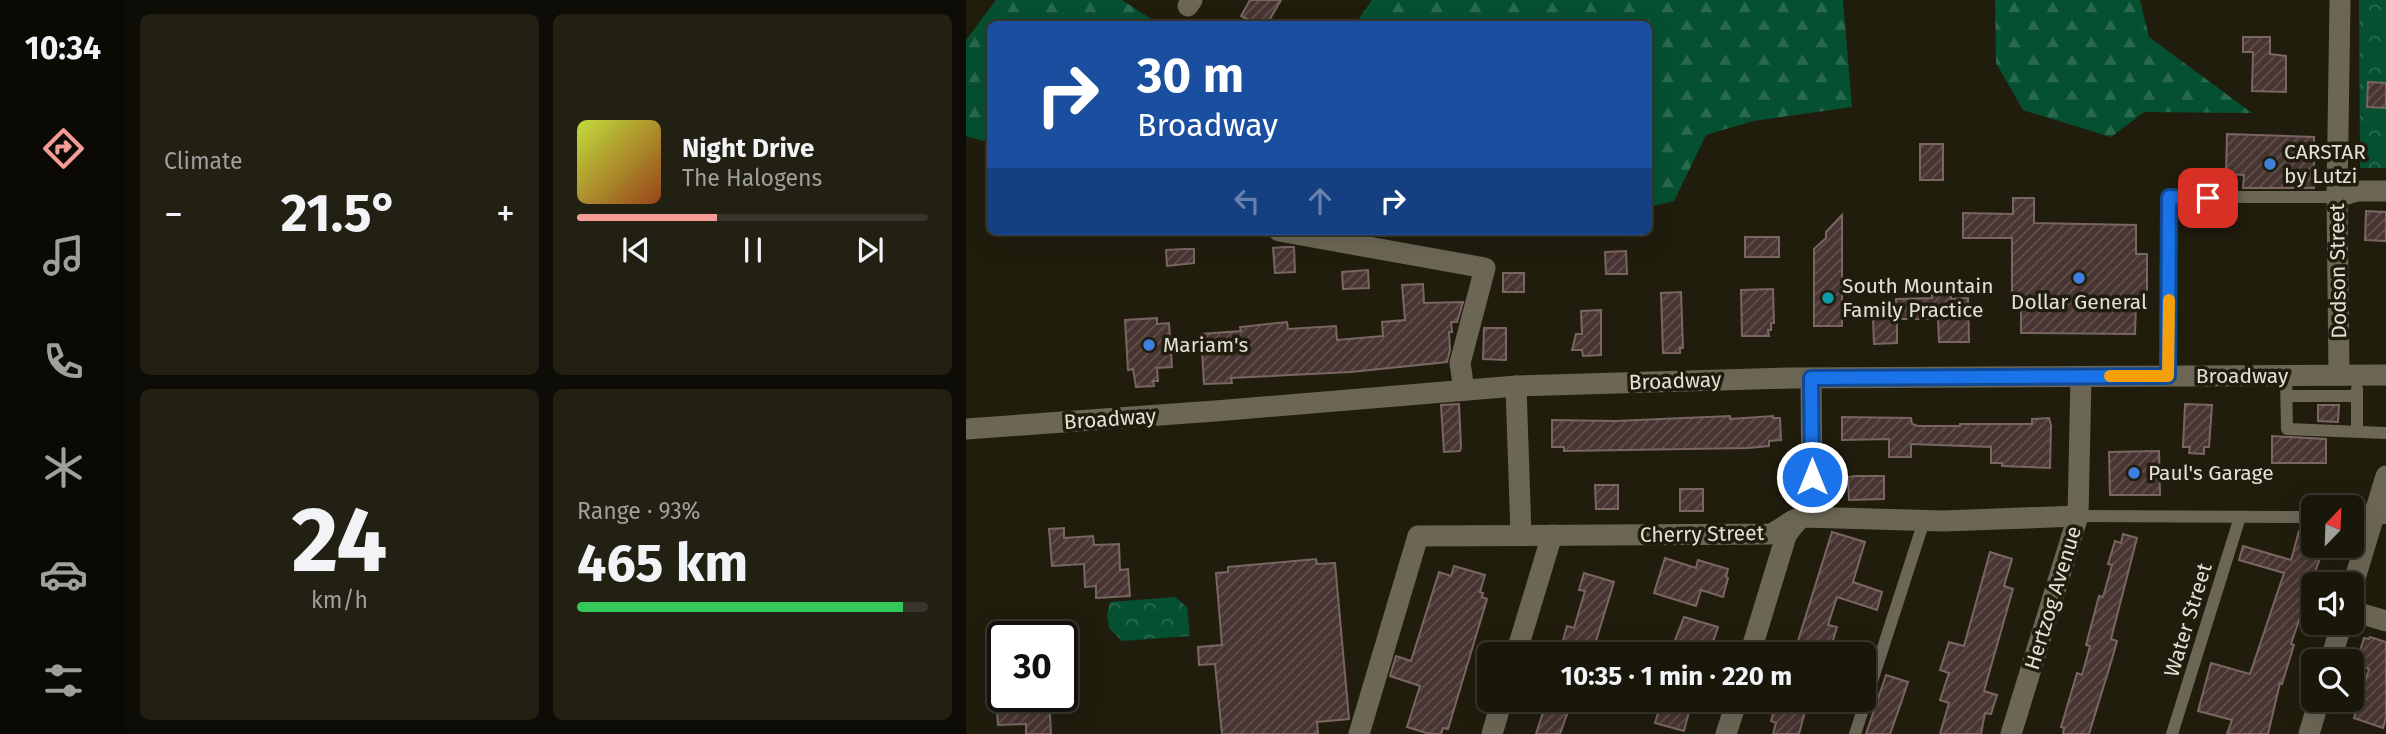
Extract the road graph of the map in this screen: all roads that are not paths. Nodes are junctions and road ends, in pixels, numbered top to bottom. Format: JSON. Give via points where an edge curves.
{"nodes":[{"id":1,"x":2340,"y":0,"type":"edge"},
{"id":2,"x":2386,"y":191,"type":"edge"},
{"id":3,"x":2337,"y":197,"type":"junction"},
{"id":4,"x":1301,"y":235,"type":"edge"},
{"id":5,"x":2386,"y":375,"type":"edge"},
{"id":6,"x":2168,"y":376,"type":"junction"},
{"id":7,"x":2081,"y":377,"type":"junction"},
{"id":8,"x":1811,"y":378,"type":"junction"},
{"id":9,"x":2351,"y":382,"type":"junction"},
{"id":10,"x":1517,"y":386,"type":"junction"},
{"id":11,"x":2287,"y":386,"type":"junction"},
{"id":12,"x":1464,"y":390,"type":"junction"},
{"id":13,"x":966,"y":429,"type":"edge"},
{"id":14,"x":2357,"y":431,"type":"junction"},
{"id":15,"x":2386,"y":433,"type":"edge"},
{"id":16,"x":2386,"y":476,"type":"edge"},
{"id":17,"x":2078,"y":516,"type":"junction"},
{"id":18,"x":1803,"y":517,"type":"junction"},
{"id":19,"x":2240,"y":517,"type":"junction"},
{"id":20,"x":2301,"y":517,"type":"edge"},
{"id":21,"x":2370,"y":518,"type":"edge"},
{"id":22,"x":1924,"y":521,"type":"junction"},
{"id":23,"x":1521,"y":535,"type":"junction"},
{"id":24,"x":1552,"y":535,"type":"junction"},
{"id":25,"x":2356,"y":572,"type":"edge"},
{"id":26,"x":2364,"y":615,"type":"edge"},
{"id":27,"x":2386,"y":621,"type":"edge"},
{"id":28,"x":1520,"y":642,"type":"edge"},
{"id":29,"x":1754,"y":642,"type":"edge"},
{"id":30,"x":1498,"y":712,"type":"edge"},
{"id":31,"x":1733,"y":712,"type":"edge"},
{"id":32,"x":2315,"y":712,"type":"edge"},
{"id":33,"x":1359,"y":734,"type":"edge"},
{"id":34,"x":1492,"y":734,"type":"edge"},
{"id":35,"x":1726,"y":734,"type":"edge"},
{"id":36,"x":1855,"y":734,"type":"edge"},
{"id":37,"x":2011,"y":734,"type":"edge"},
{"id":38,"x":2172,"y":734,"type":"edge"},
{"id":39,"x":2309,"y":734,"type":"edge"}],
"edges":[{"from":1,"to":3,"type":"street","name":"Dodson Street"},
{"from":2,"to":3,"type":"street","via":[[2357,191]]},
{"from":3,"to":6,"type":"lane","via":[[2169,197]]},
{"from":3,"to":9,"type":"street","name":"Dodson Street"},
{"from":4,"to":12,"type":"street","via":[[1485,268],[1460,363]]},
{"from":5,"to":9,"type":"street","name":"Broadway"},
{"from":6,"to":7,"type":"street","name":"Broadway"},
{"from":6,"to":11,"type":"street","name":"Broadway"},
{"from":7,"to":8,"type":"street","name":"Broadway"},
{"from":7,"to":17,"type":"street","name":"Hertzog Avenue"},
{"from":8,"to":10,"type":"street","name":"Broadway"},
{"from":8,"to":18,"type":"street","via":[[1812,502]]},
{"from":9,"to":11,"type":"street","name":"Broadway"},
{"from":9,"to":14,"type":"lane"},
{"from":10,"to":12,"type":"street","name":"Broadway"},
{"from":10,"to":23,"type":"street"},
{"from":11,"to":14,"type":"lane","via":[[2287,429]]},
{"from":12,"to":13,"type":"street","name":"Broadway"},
{"from":14,"to":15,"type":"lane"},
{"from":16,"to":21,"type":"street"},
{"from":17,"to":19,"type":"lane","name":"Cherry Street"},
{"from":17,"to":22,"type":"street","name":"Cherry Street"},
{"from":17,"to":37,"type":"street","name":"Hertzog Avenue"},
{"from":18,"to":22,"type":"street","name":"Cherry Street"},
{"from":18,"to":24,"type":"street","name":"Cherry Street","via":[[1770,534]]},
{"from":18,"to":29,"type":"street","via":[[1786,536]]},
{"from":19,"to":20,"type":"lane","name":"Cherry Street"},
{"from":19,"to":38,"type":"lane","name":"Water Street"},
{"from":21,"to":25,"type":"street"},
{"from":22,"to":36,"type":"lane"},
{"from":23,"to":24,"type":"street","name":"Cherry Street"},
{"from":23,"to":33,"type":"street","name":"Cherry Street","via":[[1418,536]]},
{"from":24,"to":28,"type":"street"},
{"from":26,"to":27,"type":"street"},
{"from":30,"to":34,"type":"street"},
{"from":31,"to":35,"type":"street"},
{"from":32,"to":39,"type":"street"}]}
